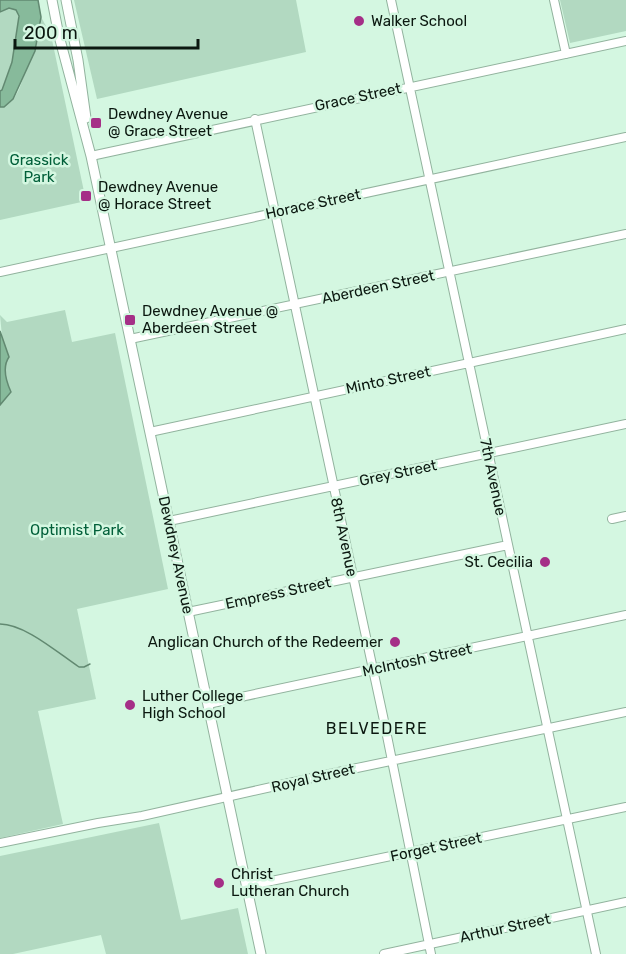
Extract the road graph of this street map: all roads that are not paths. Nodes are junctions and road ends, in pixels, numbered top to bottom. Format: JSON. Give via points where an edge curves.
{"nodes":[{"id":1,"x":52,"y":0,"type":"edge"},
{"id":2,"x":66,"y":0,"type":"edge"},
{"id":3,"x":391,"y":0,"type":"edge"},
{"id":4,"x":554,"y":0,"type":"edge"},
{"id":5,"x":626,"y":41,"type":"edge"},
{"id":6,"x":566,"y":54,"type":"junction"},
{"id":7,"x":410,"y":86,"type":"junction"},
{"id":8,"x":255,"y":119,"type":"junction"},
{"id":9,"x":626,"y":136,"type":"edge"},
{"id":10,"x":91,"y":156,"type":"junction"},
{"id":11,"x":429,"y":179,"type":"junction"},
{"id":12,"x":275,"y":212,"type":"junction"},
{"id":13,"x":626,"y":234,"type":"edge"},
{"id":14,"x":110,"y":248,"type":"junction"},
{"id":15,"x":0,"y":272,"type":"edge"},
{"id":16,"x":450,"y":272,"type":"junction"},
{"id":17,"x":295,"y":305,"type":"junction"},
{"id":18,"x":626,"y":329,"type":"edge"},
{"id":19,"x":130,"y":339,"type":"junction"},
{"id":20,"x":469,"y":362,"type":"junction"},
{"id":21,"x":314,"y":396,"type":"junction"},
{"id":22,"x":626,"y":424,"type":"edge"},
{"id":23,"x":150,"y":432,"type":"junction"},
{"id":24,"x":488,"y":454,"type":"junction"},
{"id":25,"x":333,"y":487,"type":"junction"},
{"id":26,"x":626,"y":516,"type":"edge"},
{"id":27,"x":612,"y":519,"type":"dead end"},
{"id":28,"x":169,"y":521,"type":"junction"},
{"id":29,"x":508,"y":545,"type":"junction"},
{"id":30,"x":353,"y":577,"type":"junction"},
{"id":31,"x":188,"y":612,"type":"junction"},
{"id":32,"x":626,"y":615,"type":"edge"},
{"id":33,"x":528,"y":636,"type":"junction"},
{"id":34,"x":373,"y":669,"type":"junction"},
{"id":35,"x":208,"y":704,"type":"junction"},
{"id":36,"x":626,"y":712,"type":"edge"},
{"id":37,"x":547,"y":728,"type":"junction"},
{"id":38,"x":392,"y":760,"type":"junction"},
{"id":39,"x":227,"y":797,"type":"junction"},
{"id":40,"x":626,"y":807,"type":"edge"},
{"id":41,"x":567,"y":820,"type":"junction"},
{"id":42,"x":0,"y":843,"type":"edge"},
{"id":43,"x":411,"y":853,"type":"junction"},
{"id":44,"x":247,"y":886,"type":"junction"},
{"id":45,"x":626,"y":902,"type":"edge"},
{"id":46,"x":586,"y":911,"type":"junction"},
{"id":47,"x":430,"y":945,"type":"junction"},
{"id":48,"x":261,"y":954,"type":"edge"},
{"id":49,"x":384,"y":954,"type":"edge"},
{"id":50,"x":432,"y":954,"type":"edge"},
{"id":51,"x":596,"y":954,"type":"edge"}],
"edges":[{"from":1,"to":10,"type":"main road","name":"Dewdney Avenue"},
{"from":2,"to":10,"type":"main road","name":"Dewdney Avenue"},
{"from":3,"to":7,"type":"street","name":"7th Avenue"},
{"from":4,"to":6,"type":"street"},
{"from":5,"to":6,"type":"street","name":"Grace Street"},
{"from":6,"to":7,"type":"street","name":"Grace Street"},
{"from":7,"to":8,"type":"street","name":"Grace Street"},
{"from":7,"to":11,"type":"street","name":"7th Avenue"},
{"from":8,"to":10,"type":"street","name":"Grace Street"},
{"from":8,"to":12,"type":"street","name":"8th Avenue"},
{"from":9,"to":11,"type":"street","name":"Horace Street"},
{"from":10,"to":14,"type":"main road","name":"Dewdney Avenue"},
{"from":11,"to":12,"type":"street","name":"Horace Street"},
{"from":11,"to":16,"type":"street","name":"7th Avenue"},
{"from":12,"to":14,"type":"street","name":"Horace Street"},
{"from":12,"to":17,"type":"street","name":"8th Avenue"},
{"from":13,"to":16,"type":"street","name":"Aberdeen Street"},
{"from":14,"to":15,"type":"street","name":"Horace Street"},
{"from":14,"to":19,"type":"main road","name":"Dewdney Avenue"},
{"from":16,"to":17,"type":"street","name":"Aberdeen Street"},
{"from":16,"to":20,"type":"street","name":"7th Avenue"},
{"from":17,"to":19,"type":"street","name":"Aberdeen Street"},
{"from":17,"to":21,"type":"street","name":"8th Avenue"},
{"from":18,"to":20,"type":"street","name":"Minto Street"},
{"from":19,"to":23,"type":"main road","name":"Dewdney Avenue"},
{"from":20,"to":21,"type":"street","name":"Minto Street"},
{"from":20,"to":24,"type":"street","name":"7th Avenue"},
{"from":21,"to":23,"type":"street","name":"Minto Street"},
{"from":21,"to":25,"type":"street","name":"8th Avenue"},
{"from":22,"to":24,"type":"street","name":"Grey Street"},
{"from":23,"to":28,"type":"main road","name":"Dewdney Avenue"},
{"from":24,"to":25,"type":"street","name":"Grey Street"},
{"from":24,"to":29,"type":"street","name":"7th Avenue"},
{"from":25,"to":28,"type":"street","name":"Grey Street"},
{"from":25,"to":30,"type":"street","name":"8th Avenue"},
{"from":26,"to":27,"type":"street"},
{"from":28,"to":31,"type":"main road","name":"Dewdney Avenue"},
{"from":29,"to":30,"type":"street","name":"Empress Street"},
{"from":29,"to":33,"type":"street","name":"7th Avenue"},
{"from":30,"to":31,"type":"street","name":"Empress Street"},
{"from":30,"to":34,"type":"street","name":"8th Avenue"},
{"from":31,"to":35,"type":"main road","name":"Dewdney Avenue"},
{"from":32,"to":33,"type":"street","name":"McIntosh Street"},
{"from":33,"to":34,"type":"street","name":"McIntosh Street"},
{"from":33,"to":37,"type":"street","name":"7th Avenue"},
{"from":34,"to":35,"type":"street","name":"McIntosh Street"},
{"from":34,"to":38,"type":"street","name":"8th Avenue"},
{"from":35,"to":39,"type":"main road","name":"Dewdney Avenue"},
{"from":36,"to":37,"type":"street","name":"Royal Street"},
{"from":37,"to":38,"type":"street","name":"Royal Street"},
{"from":37,"to":41,"type":"street","name":"7th Avenue"},
{"from":38,"to":39,"type":"street","name":"Royal Street"},
{"from":38,"to":43,"type":"street","name":"8th Avenue"},
{"from":39,"to":42,"type":"street","name":"Royal Street"},
{"from":39,"to":44,"type":"main road","name":"Dewdney Avenue"},
{"from":40,"to":41,"type":"street","name":"Forget Street"},
{"from":41,"to":43,"type":"street","name":"Forget Street"},
{"from":41,"to":46,"type":"street","name":"7th Avenue"},
{"from":43,"to":44,"type":"street","name":"Forget Street"},
{"from":43,"to":47,"type":"street","name":"8th Avenue"},
{"from":44,"to":48,"type":"main road","name":"Dewdney Avenue"},
{"from":45,"to":46,"type":"street","name":"Arthur Street"},
{"from":46,"to":47,"type":"street","name":"Arthur Street"},
{"from":46,"to":51,"type":"street","name":"7th Avenue"},
{"from":47,"to":49,"type":"street","name":"Arthur Street"},
{"from":47,"to":50,"type":"street","name":"8th Avenue"}]}
